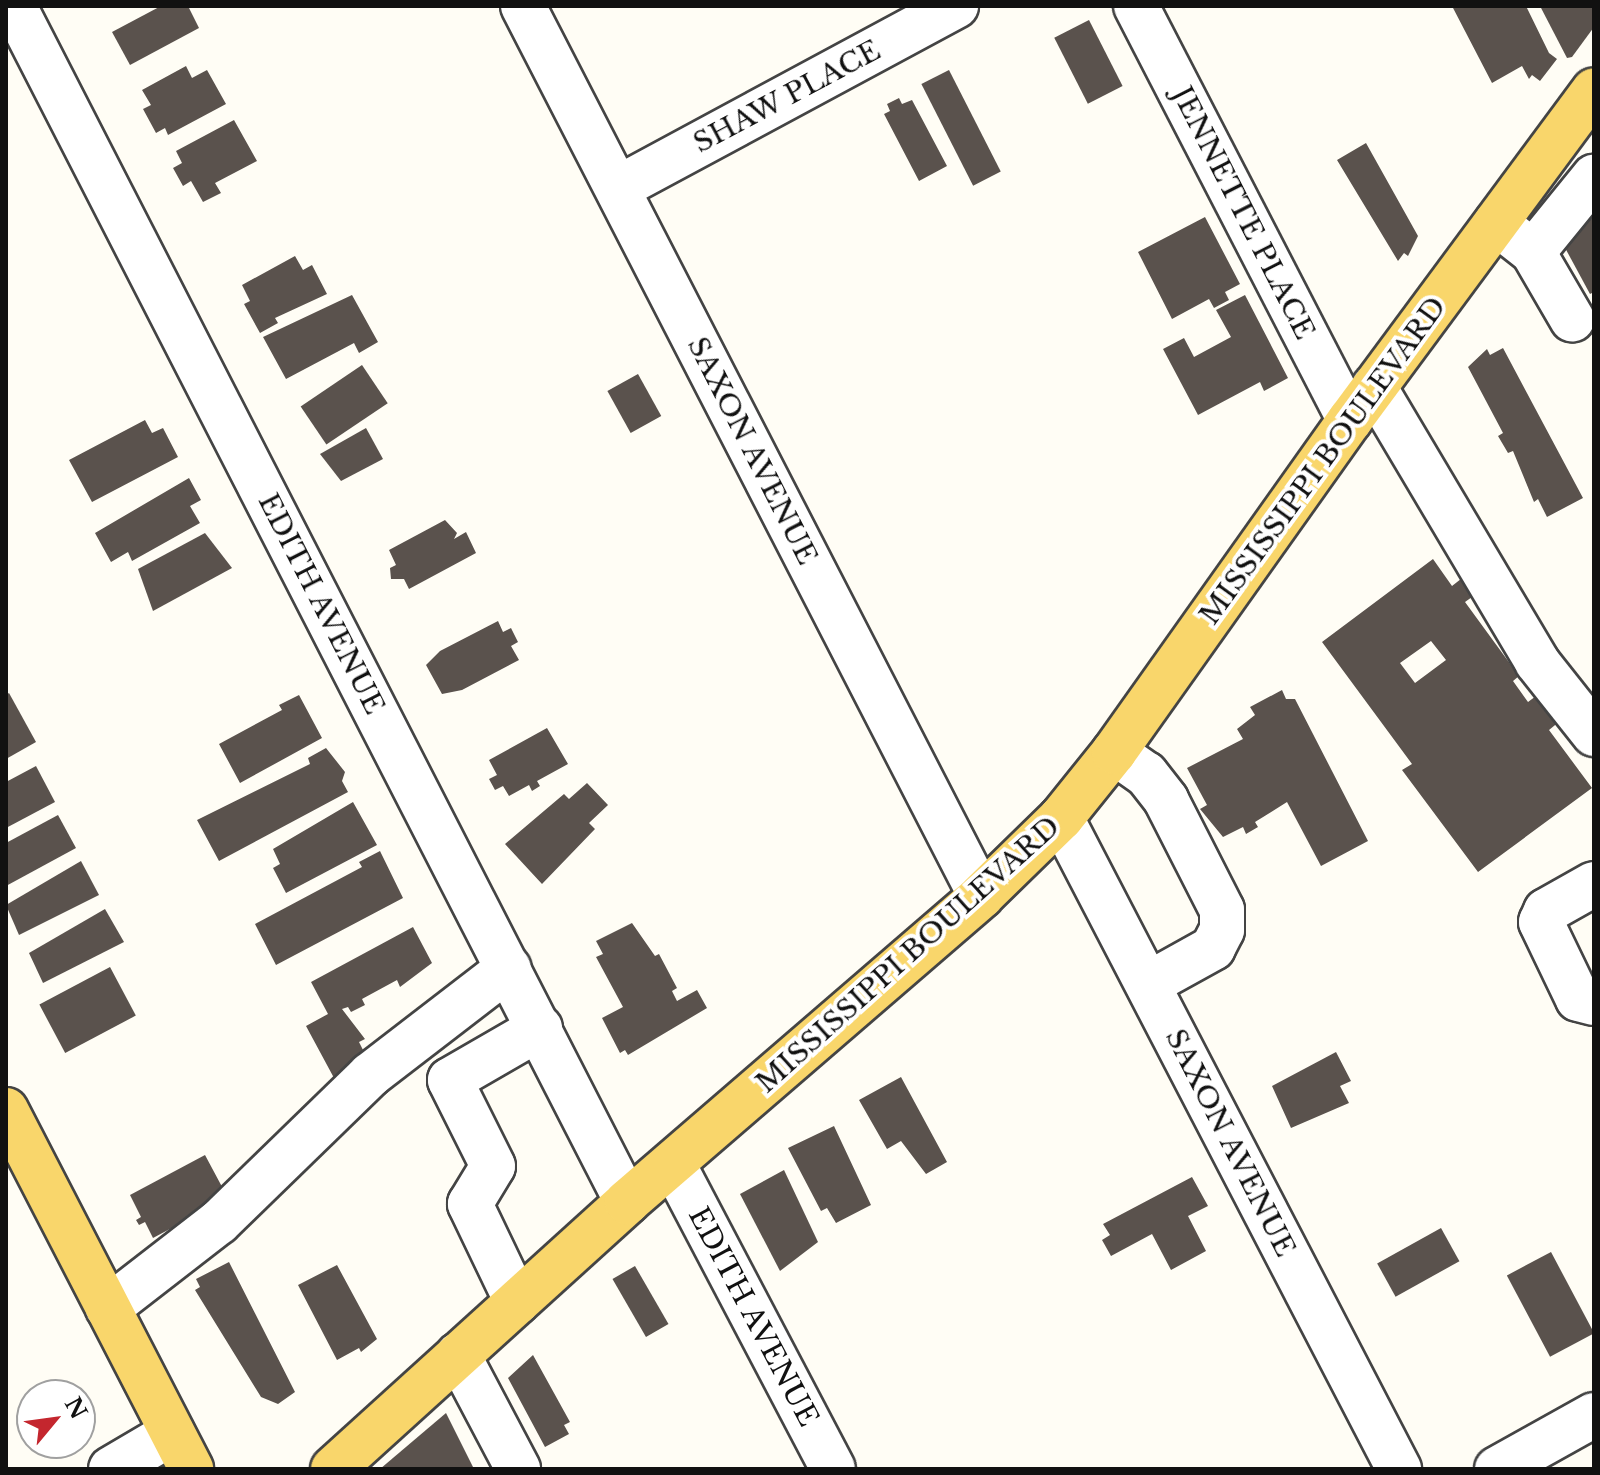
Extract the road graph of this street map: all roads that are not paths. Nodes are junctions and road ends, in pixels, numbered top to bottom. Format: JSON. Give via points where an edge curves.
{"nodes":[{"id":1,"x":14,"y":6,"type":"edge"},
{"id":2,"x":523,"y":6,"type":"edge"},
{"id":3,"x":956,"y":6,"type":"edge"},
{"id":4,"x":1136,"y":6,"type":"edge"},
{"id":5,"x":1592,"y":98,"type":"edge"},
{"id":6,"x":1594,"y":177,"type":"edge"},
{"id":7,"x":618,"y":188,"type":"junction"},
{"id":8,"x":1496,"y":223,"type":"junction"},
{"id":9,"x":1533,"y":252,"type":"junction"},
{"id":10,"x":1572,"y":319,"type":"dead end"},
{"id":11,"x":1362,"y":404,"type":"junction"},
{"id":12,"x":1594,"y":734,"type":"edge"},
{"id":13,"x":1114,"y":752,"type":"junction"},
{"id":14,"x":1061,"y":818,"type":"junction"},
{"id":15,"x":1594,"y":884,"type":"edge"},
{"id":16,"x":981,"y":896,"type":"junction"},
{"id":17,"x":509,"y":968,"type":"junction"},
{"id":18,"x":1148,"y":984,"type":"junction"},
{"id":19,"x":1594,"y":1003,"type":"edge"},
{"id":20,"x":540,"y":1028,"type":"junction"},
{"id":21,"x":6,"y":1110,"type":"edge"},
{"id":22,"x":673,"y":1164,"type":"junction"},
{"id":23,"x":627,"y":1202,"type":"junction"},
{"id":24,"x":517,"y":1302,"type":"junction"},
{"id":25,"x":108,"y":1308,"type":"junction"},
{"id":26,"x":458,"y":1355,"type":"junction"},
{"id":27,"x":1594,"y":1415,"type":"edge"},
{"id":28,"x":182,"y":1451,"type":"edge"},
{"id":29,"x":111,"y":1469,"type":"edge"},
{"id":30,"x":333,"y":1469,"type":"edge"},
{"id":31,"x":518,"y":1469,"type":"edge"},
{"id":32,"x":833,"y":1469,"type":"edge"},
{"id":33,"x":1399,"y":1469,"type":"edge"},
{"id":34,"x":1497,"y":1469,"type":"edge"}],
"edges":[{"from":1,"to":17,"type":"street","name":"EDITH AVENUE"},
{"from":2,"to":7,"type":"street","name":"SAXON AVENUE"},
{"from":3,"to":7,"type":"street","name":"SHAW PLACE"},
{"from":4,"to":11,"type":"street","name":"JENNETTE PLACE"},
{"from":5,"to":8,"type":"main road","name":"MISSISSIPPI BOULEVARD"},
{"from":6,"to":9,"type":"street"},
{"from":7,"to":16,"type":"street","name":"SAXON AVENUE"},
{"from":8,"to":9,"type":"street"},
{"from":8,"to":11,"type":"main road","name":"MISSISSIPPI BOULEVARD"},
{"from":9,"to":10,"type":"street"},
{"from":11,"to":12,"type":"street","name":"JENNETTE PLACE","via":[[1537,662]]},
{"from":11,"to":13,"type":"main road","name":"MISSISSIPPI BOULEVARD"},
{"from":13,"to":14,"type":"main road","name":"MISSISSIPPI BOULEVARD"},
{"from":13,"to":18,"type":"street","via":[[1146,774],[1166,800],[1222,910],[1222,930],[1213,948]]},
{"from":14,"to":16,"type":"main road","name":"MISSISSIPPI BOULEVARD"},
{"from":14,"to":18,"type":"street","name":"SAXON AVENUE"},
{"from":15,"to":19,"type":"street","via":[[1546,911],[1541,922],[1578,999]]},
{"from":16,"to":22,"type":"main road","name":"MISSISSIPPI BOULEVARD"},
{"from":17,"to":20,"type":"street","name":"EDITH AVENUE"},
{"from":17,"to":25,"type":"street","via":[[370,1075],[219,1222]]},
{"from":18,"to":33,"type":"street","name":"SAXON AVENUE"},
{"from":20,"to":23,"type":"street","name":"EDITH AVENUE"},
{"from":20,"to":24,"type":"street","via":[[450,1080],[493,1166],[470,1204]]},
{"from":21,"to":25,"type":"main road"},
{"from":22,"to":23,"type":"main road","name":"MISSISSIPPI BOULEVARD"},
{"from":22,"to":32,"type":"street","name":"EDITH AVENUE"},
{"from":23,"to":24,"type":"main road","name":"MISSISSIPPI BOULEVARD"},
{"from":24,"to":26,"type":"main road","name":"MISSISSIPPI BOULEVARD"},
{"from":25,"to":28,"type":"main road"},
{"from":26,"to":30,"type":"main road","name":"MISSISSIPPI BOULEVARD"},
{"from":26,"to":31,"type":"street"},
{"from":27,"to":34,"type":"street"},
{"from":28,"to":29,"type":"street"}]}
